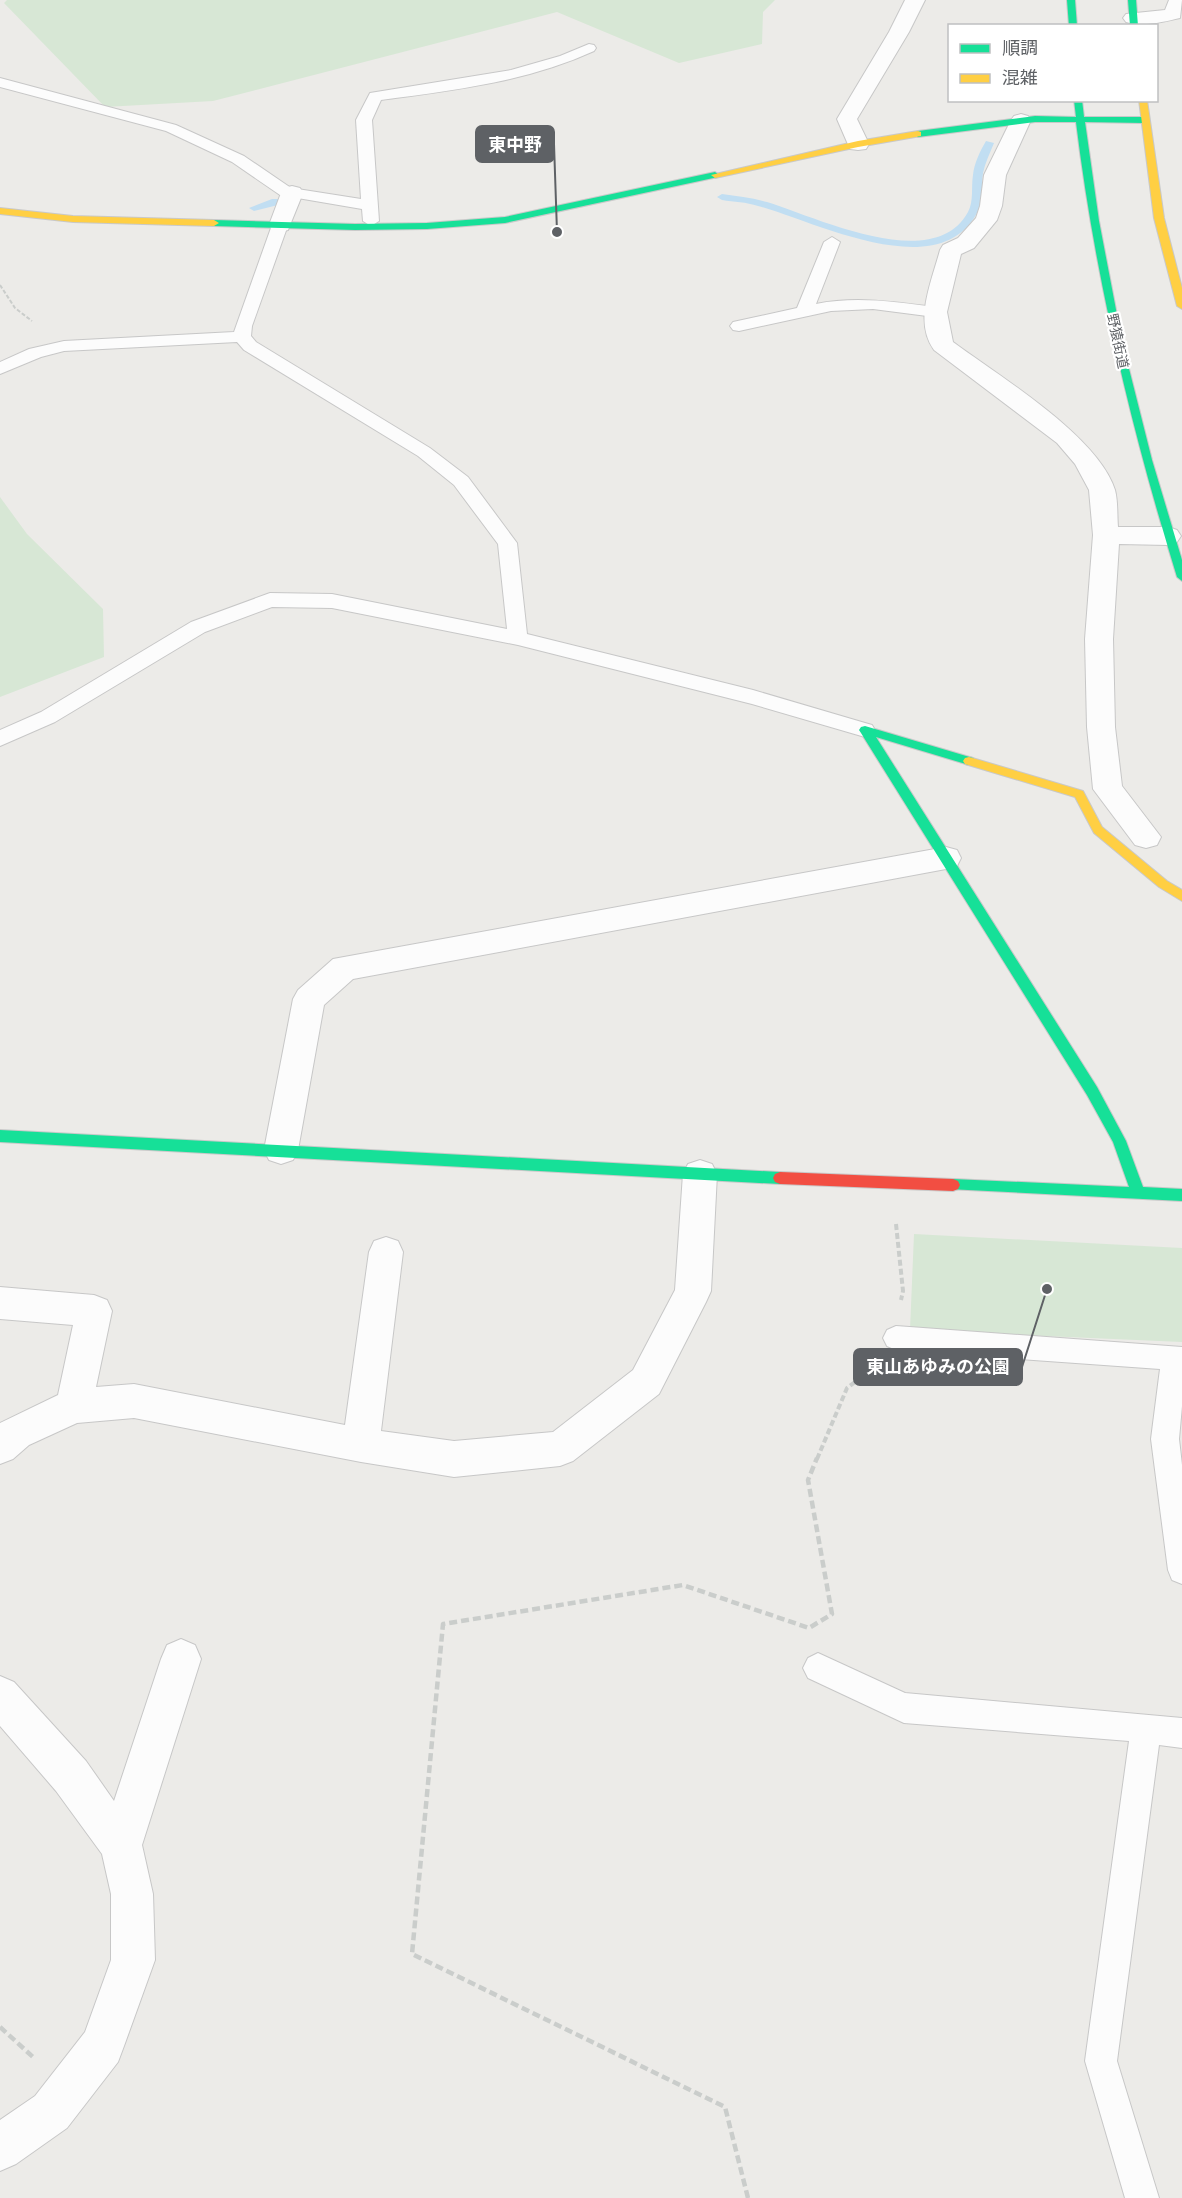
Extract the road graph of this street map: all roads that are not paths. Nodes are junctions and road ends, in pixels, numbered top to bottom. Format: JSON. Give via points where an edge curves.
{"nodes":[{"id":1,"x":915,"y":0,"type":"edge"},
{"id":2,"x":1071,"y":0,"type":"edge"},
{"id":3,"x":1179,"y":0,"type":"edge"},
{"id":4,"x":1133,"y":14,"type":"edge"},
{"id":5,"x":1073,"y":24,"type":"edge"},
{"id":6,"x":589,"y":48,"type":"dead end"},
{"id":7,"x":0,"y":82,"type":"edge"},
{"id":8,"x":1078,"y":102,"type":"edge"},
{"id":9,"x":1143,"y":102,"type":"edge"},
{"id":10,"x":1080,"y":117,"type":"junction"},
{"id":11,"x":1022,"y":120,"type":"junction"},
{"id":12,"x":1144,"y":120,"type":"junction"},
{"id":13,"x":858,"y":144,"type":"junction"},
{"id":14,"x":292,"y":193,"type":"junction"},
{"id":15,"x":370,"y":205,"type":"junction"},
{"id":16,"x":0,"y":211,"type":"edge"},
{"id":17,"x":280,"y":225,"type":"junction"},
{"id":18,"x":372,"y":227,"type":"junction"},
{"id":19,"x":832,"y":242,"type":"dead end"},
{"id":20,"x":1182,"y":306,"type":"edge"},
{"id":21,"x":804,"y":312,"type":"junction"},
{"id":22,"x":935,"y":312,"type":"junction"},
{"id":23,"x":739,"y":326,"type":"dead end"},
{"id":24,"x":242,"y":337,"type":"junction"},
{"id":25,"x":0,"y":369,"type":"edge"},
{"id":26,"x":1106,"y":535,"type":"junction"},
{"id":27,"x":1168,"y":536,"type":"junction"},
{"id":28,"x":1182,"y":577,"type":"edge"},
{"id":29,"x":518,"y":638,"type":"junction"},
{"id":30,"x":865,"y":730,"type":"junction"},
{"id":31,"x":0,"y":739,"type":"edge"},
{"id":32,"x":1146,"y":837,"type":"dead end"},
{"id":33,"x":946,"y":858,"type":"junction"},
{"id":34,"x":1182,"y":896,"type":"edge"},
{"id":35,"x":0,"y":1136,"type":"edge"},
{"id":36,"x":281,"y":1150,"type":"junction"},
{"id":37,"x":700,"y":1174,"type":"junction"},
{"id":38,"x":1139,"y":1194,"type":"junction"},
{"id":39,"x":1182,"y":1195,"type":"edge"},
{"id":40,"x":386,"y":1251,"type":"dead end"},
{"id":41,"x":0,"y":1303,"type":"edge"},
{"id":42,"x":896,"y":1338,"type":"road end"},
{"id":43,"x":1178,"y":1359,"type":"edge"},
{"id":44,"x":74,"y":1406,"type":"junction"},
{"id":45,"x":360,"y":1445,"type":"junction"},
{"id":46,"x":0,"y":1447,"type":"edge"},
{"id":47,"x":1182,"y":1570,"type":"edge"},
{"id":48,"x":182,"y":1659,"type":"dead end"},
{"id":49,"x":818,"y":1668,"type":"dead end"},
{"id":50,"x":0,"y":1696,"type":"edge"},
{"id":51,"x":1146,"y":1728,"type":"junction"},
{"id":52,"x":1182,"y":1733,"type":"edge"},
{"id":53,"x":121,"y":1845,"type":"junction"},
{"id":54,"x":0,"y":2148,"type":"edge"},
{"id":55,"x":1142,"y":2198,"type":"edge"}],
"edges":[{"from":1,"to":13,"type":"street","via":[[847,119]]},
{"from":2,"to":5,"type":"street"},
{"from":3,"to":4,"type":"street","via":[[1173,14],[1167,16]]},
{"from":6,"to":15,"type":"lane","via":[[564,61],[532,70],[375,96],[364,120]]},
{"from":7,"to":14,"type":"lane","via":[[171,128],[230,155]]},
{"from":8,"to":10,"type":"street","name":"野猿街道"},
{"from":9,"to":12,"type":"street"},
{"from":10,"to":11,"type":"street"},
{"from":10,"to":12,"type":"street"},
{"from":10,"to":27,"type":"street","name":"野猿街道","via":[[1090,208],[1124,370]]},
{"from":11,"to":13,"type":"street"},
{"from":11,"to":22,"type":"street","via":[[995,175],[986,220],[966,243],[951,250]]},
{"from":12,"to":20,"type":"street","via":[[1159,218]]},
{"from":13,"to":18,"type":"street","via":[[505,220]]},
{"from":14,"to":15,"type":"lane"},
{"from":14,"to":17,"type":"street"},
{"from":15,"to":18,"type":"lane"},
{"from":16,"to":17,"type":"street","via":[[73,219]]},
{"from":17,"to":18,"type":"street"},
{"from":17,"to":24,"type":"lane"},
{"from":19,"to":21,"type":"lane"},
{"from":21,"to":22,"type":"lane","via":[[873,304]]},
{"from":21,"to":23,"type":"lane"},
{"from":22,"to":26,"type":"street","via":[[942,345],[1066,438],[1086,460],[1102,490]]},
{"from":24,"to":25,"type":"lane","via":[[64,346]]},
{"from":24,"to":29,"type":"lane","via":[[250,346],[424,452],[461,481],[507,543]]},
{"from":26,"to":27,"type":"street"},
{"from":26,"to":32,"type":"street","via":[[1099,639],[1101,727],[1108,789]]},
{"from":27,"to":28,"type":"street","name":"野猿街道"},
{"from":29,"to":30,"type":"lane","via":[[753,697]]},
{"from":29,"to":31,"type":"lane","via":[[332,601],[270,600],[198,627],[48,717]]},
{"from":30,"to":33,"type":"street"},
{"from":30,"to":34,"type":"street","via":[[1079,794],[1098,830]]},
{"from":33,"to":36,"type":"street","via":[[344,968],[309,999]]},
{"from":33,"to":38,"type":"street","via":[[1092,1091],[1119,1141]]},
{"from":35,"to":36,"type":"street"},
{"from":36,"to":37,"type":"street"},
{"from":37,"to":38,"type":"street"},
{"from":37,"to":45,"type":"street","via":[[693,1291],[646,1382],[560,1449],[454,1459]]},
{"from":38,"to":39,"type":"street"},
{"from":40,"to":45,"type":"street"},
{"from":41,"to":44,"type":"street","via":[[94,1311]]},
{"from":42,"to":43,"type":"lane"},
{"from":43,"to":47,"type":"lane","via":[[1165,1439]]},
{"from":44,"to":45,"type":"street","via":[[134,1401]]},
{"from":44,"to":46,"type":"street","via":[[16,1433]]},
{"from":48,"to":53,"type":"street"},
{"from":49,"to":51,"type":"lane","via":[[904,1708]]},
{"from":50,"to":53,"type":"street","via":[[71,1776]]},
{"from":51,"to":52,"type":"lane"},
{"from":51,"to":55,"type":"lane","via":[[1101,2061]]},
{"from":53,"to":54,"type":"street","via":[[132,1894],[133,1960],[102,2046],[51,2112]]}]}
